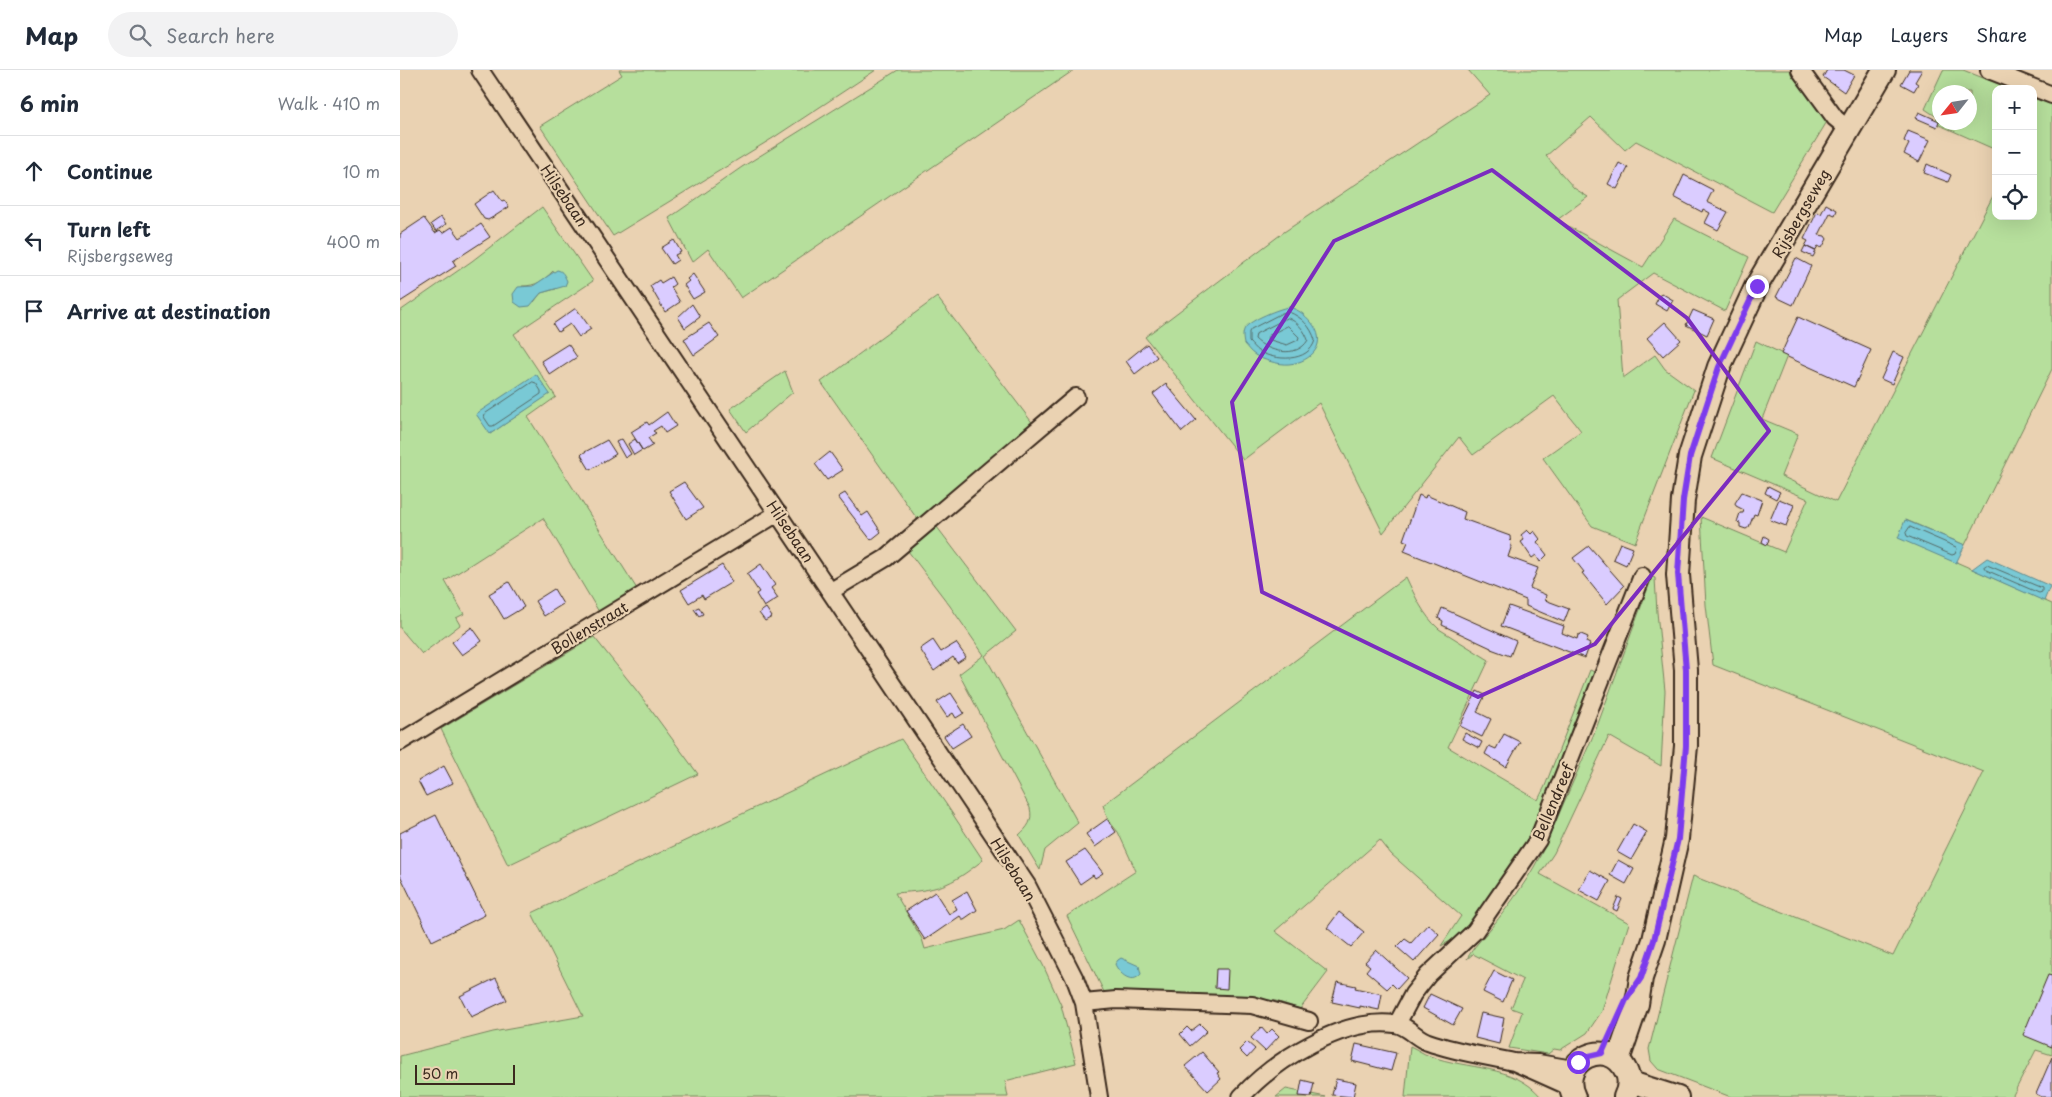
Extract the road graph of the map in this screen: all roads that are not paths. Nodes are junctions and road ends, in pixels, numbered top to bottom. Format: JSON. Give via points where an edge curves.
{"nodes":[{"id":1,"x":480,"y":70,"type":"edge"},
{"id":2,"x":1800,"y":70,"type":"edge"},
{"id":3,"x":1884,"y":70,"type":"edge"},
{"id":4,"x":1989,"y":70,"type":"edge"},
{"id":5,"x":2052,"y":95,"type":"edge"},
{"id":6,"x":1848,"y":128,"type":"junction"},
{"id":7,"x":1076,"y":397,"type":"dead end"},
{"id":8,"x":778,"y":513,"type":"junction"},
{"id":9,"x":1642,"y":576,"type":"dead end"},
{"id":10,"x":831,"y":591,"type":"junction"},
{"id":11,"x":400,"y":742,"type":"edge"},
{"id":12,"x":1084,"y":1003,"type":"junction"},
{"id":13,"x":1310,"y":1021,"type":"dead end"},
{"id":14,"x":1397,"y":1024,"type":"junction"},
{"id":15,"x":1610,"y":1057,"type":"junction"},
{"id":16,"x":1572,"y":1084,"type":"edge"},
{"id":17,"x":1627,"y":1089,"type":"edge"},
{"id":18,"x":1099,"y":1097,"type":"edge"},
{"id":19,"x":1241,"y":1097,"type":"edge"},
{"id":20,"x":1678,"y":1097,"type":"edge"}],
"edges":[{"from":1,"to":8,"type":"street","name":"Hilsebaan"},
{"from":2,"to":6,"type":"street","via":[[1836,118]]},
{"from":3,"to":6,"type":"main road","name":"Rijsbergseweg"},
{"from":4,"to":5,"type":"street"},
{"from":6,"to":15,"type":"main road","name":"Rijsbergseweg","via":[[1757,286],[1719,367],[1690,456],[1683,500],[1678,574],[1686,670],[1686,746],[1678,839],[1654,940],[1641,978],[1626,1000]]},
{"from":7,"to":10,"type":"street","via":[[886,558]]},
{"from":8,"to":10,"type":"street","name":"Hilsebaan"},
{"from":8,"to":11,"type":"street","name":"Bollenstraat"},
{"from":9,"to":14,"type":"street","name":"Bellendreef","via":[[1538,840],[1474,931],[1413,994]]},
{"from":10,"to":12,"type":"street","name":"Hilsebaan","via":[[1026,885],[1075,979]]},
{"from":12,"to":13,"type":"street","via":[[1116,1000],[1252,1005]]},
{"from":12,"to":18,"type":"street","name":"Hilsebaan"},
{"from":14,"to":16,"type":"street","via":[[1427,1042],[1514,1062],[1538,1063]]},
{"from":14,"to":19,"type":"street","via":[[1371,1024],[1341,1030],[1309,1044],[1252,1085]]},
{"from":15,"to":16,"type":"main road","via":[[1585,1057]]},
{"from":15,"to":17,"type":"main road","via":[[1623,1066]]},
{"from":17,"to":20,"type":"street"}]}
